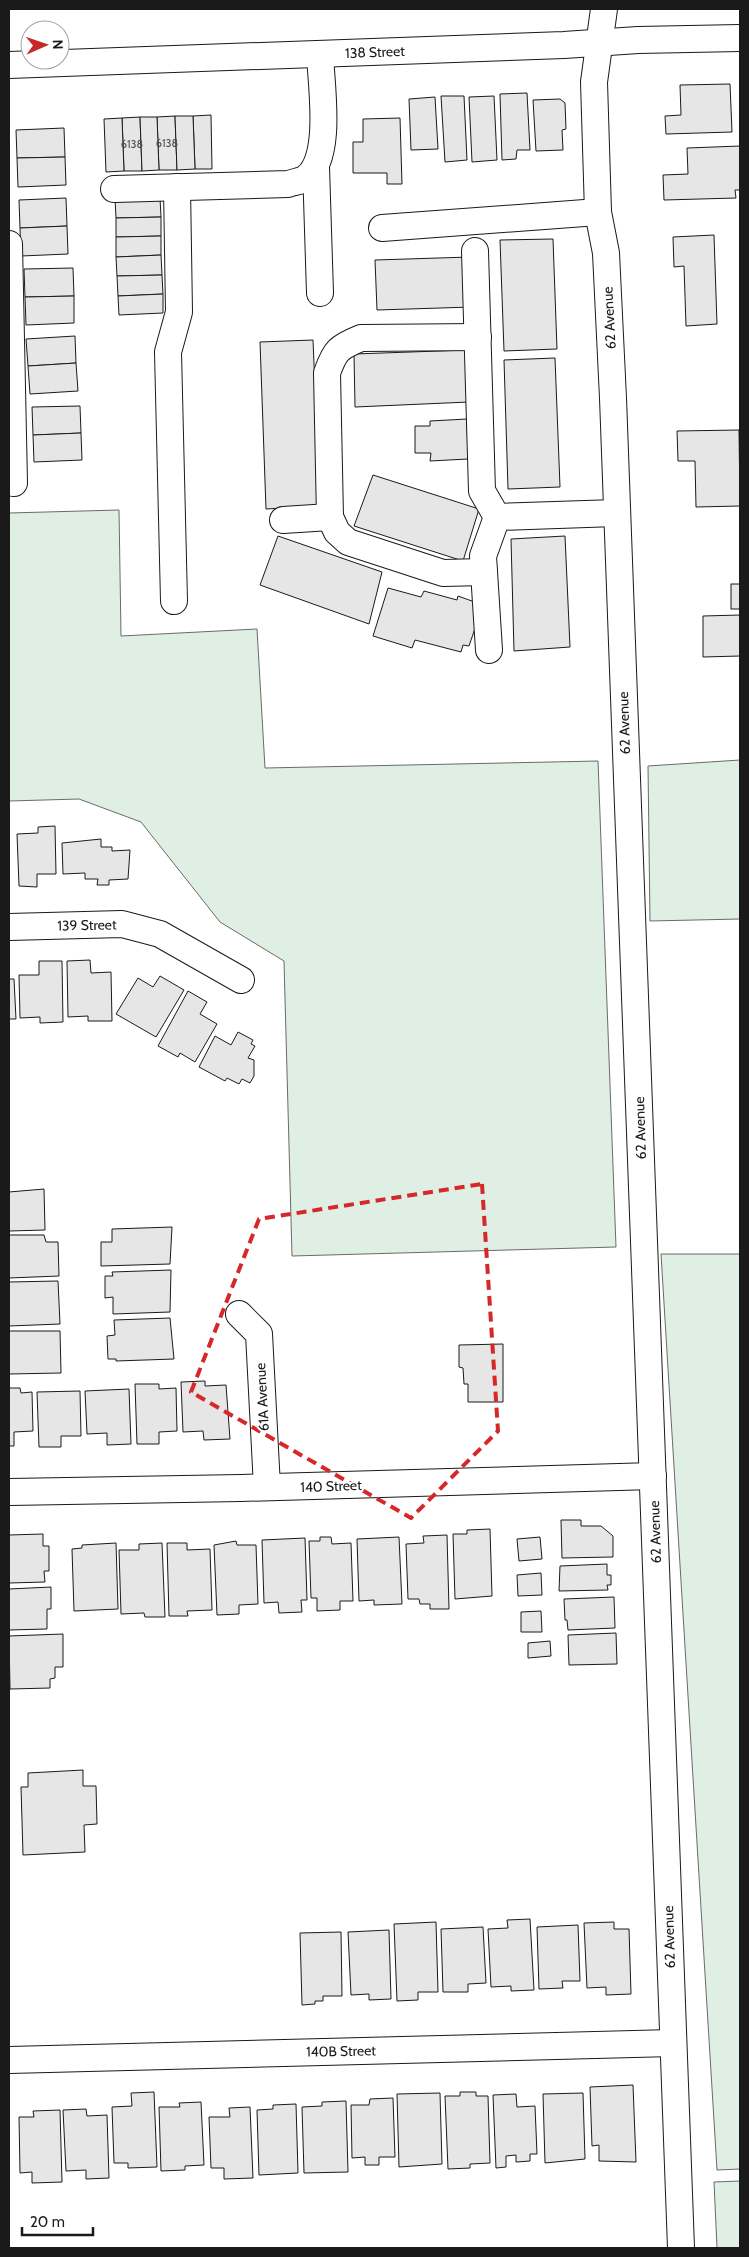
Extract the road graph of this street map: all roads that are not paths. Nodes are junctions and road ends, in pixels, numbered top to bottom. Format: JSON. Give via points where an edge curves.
{"nodes":[{"id":1,"x":604,"y":9,"type":"edge"},
{"id":2,"x":740,"y":38,"type":"edge"},
{"id":3,"x":600,"y":41,"type":"junction"},
{"id":4,"x":320,"y":54,"type":"junction"},
{"id":5,"x":9,"y":65,"type":"edge"},
{"id":6,"x":316,"y":168,"type":"junction"},
{"id":7,"x":177,"y":187,"type":"junction"},
{"id":8,"x":114,"y":189,"type":"dead end"},
{"id":9,"x":598,"y":212,"type":"junction"},
{"id":10,"x":382,"y":228,"type":"dead end"},
{"id":11,"x":9,"y":244,"type":"edge"},
{"id":12,"x":475,"y":251,"type":"dead end"},
{"id":13,"x":320,"y":293,"type":"dead end"},
{"id":14,"x":478,"y":337,"type":"junction"},
{"id":15,"x":10,"y":382,"type":"edge"},
{"id":16,"x":14,"y":483,"type":"dead end"},
{"id":17,"x":616,"y":513,"type":"junction"},
{"id":18,"x":330,"y":517,"type":"junction"},
{"id":19,"x":497,"y":517,"type":"junction"},
{"id":20,"x":282,"y":520,"type":"dead end"},
{"id":21,"x":484,"y":572,"type":"junction"},
{"id":22,"x":174,"y":601,"type":"dead end"},
{"id":23,"x":489,"y":650,"type":"dead end"},
{"id":24,"x":9,"y":927,"type":"edge"},
{"id":25,"x":241,"y":980,"type":"dead end"},
{"id":26,"x":239,"y":1314,"type":"dead end"},
{"id":27,"x":653,"y":1476,"type":"junction"},
{"id":28,"x":266,"y":1488,"type":"junction"},
{"id":29,"x":9,"y":1492,"type":"edge"},
{"id":30,"x":673,"y":2043,"type":"junction"},
{"id":31,"x":9,"y":2060,"type":"edge"},
{"id":32,"x":681,"y":2248,"type":"edge"}],
"edges":[{"from":1,"to":3,"type":"street","name":"62 Avenue"},
{"from":2,"to":3,"type":"street","name":"138 Street"},
{"from":3,"to":4,"type":"street","name":"138 Street"},
{"from":3,"to":9,"type":"street","name":"62 Avenue","via":[[594,82]]},
{"from":4,"to":5,"type":"street","name":"138 Street"},
{"from":4,"to":6,"type":"street","via":[[322,126],[321,152]]},
{"from":6,"to":7,"type":"street","via":[[305,179],[288,184]]},
{"from":6,"to":13,"type":"street"},
{"from":7,"to":8,"type":"street"},
{"from":7,"to":22,"type":"street","via":[[179,312],[168,352]]},
{"from":9,"to":10,"type":"street"},
{"from":9,"to":17,"type":"street","name":"62 Avenue","via":[[606,253]]},
{"from":11,"to":15,"type":"street"},
{"from":12,"to":14,"type":"street"},
{"from":14,"to":18,"type":"street","via":[[361,338],[333,354],[327,373]]},
{"from":14,"to":19,"type":"street","via":[[482,491]]},
{"from":15,"to":16,"type":"street"},
{"from":17,"to":19,"type":"street"},
{"from":17,"to":27,"type":"street","name":"62 Avenue"},
{"from":18,"to":20,"type":"street"},
{"from":18,"to":21,"type":"street","via":[[337,532],[348,542],[443,572]]},
{"from":19,"to":21,"type":"street","via":[[483,556]]},
{"from":21,"to":23,"type":"street"},
{"from":24,"to":25,"type":"street","name":"139 Street","via":[[122,924],[160,934]]},
{"from":26,"to":28,"type":"street","name":"61A Avenue","via":[[259,1334]]},
{"from":27,"to":28,"type":"street","name":"140 Street"},
{"from":27,"to":30,"type":"street","name":"62 Avenue"},
{"from":28,"to":29,"type":"street","name":"140 Street"},
{"from":30,"to":31,"type":"street","name":"140B Street"},
{"from":30,"to":32,"type":"street","name":"62 Avenue"}]}
